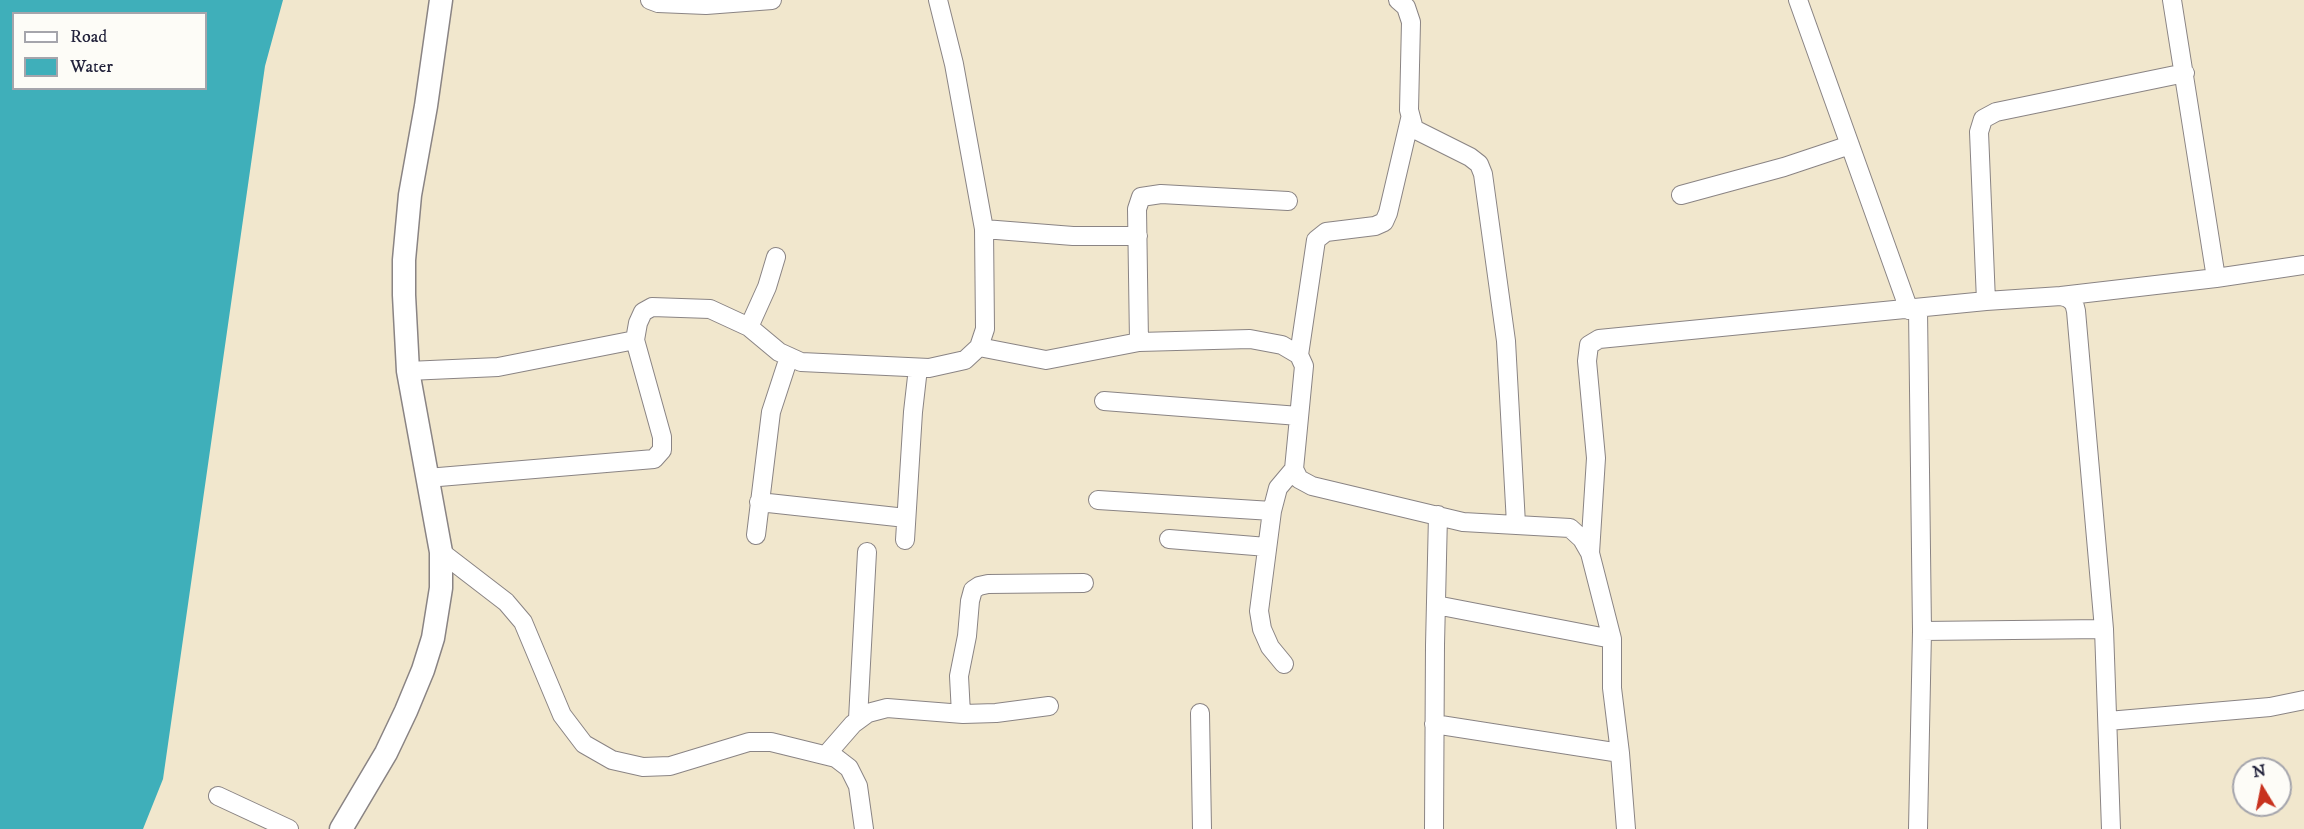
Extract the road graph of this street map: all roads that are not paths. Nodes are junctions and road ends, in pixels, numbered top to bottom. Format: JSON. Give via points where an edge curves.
{"nodes":[{"id":1,"x":441,"y":0,"type":"edge"},
{"id":2,"x":650,"y":0,"type":"edge"},
{"id":3,"x":772,"y":0,"type":"edge"},
{"id":4,"x":938,"y":0,"type":"edge"},
{"id":5,"x":1398,"y":0,"type":"edge"},
{"id":6,"x":1798,"y":0,"type":"edge"},
{"id":7,"x":2172,"y":0,"type":"edge"},
{"id":8,"x":2185,"y":73,"type":"junction"},
{"id":9,"x":1410,"y":119,"type":"junction"},
{"id":10,"x":1850,"y":145,"type":"junction"},
{"id":11,"x":1681,"y":195,"type":"dead end"},
{"id":12,"x":1288,"y":201,"type":"dead end"},
{"id":13,"x":984,"y":229,"type":"junction"},
{"id":14,"x":1137,"y":236,"type":"junction"},
{"id":15,"x":776,"y":257,"type":"dead end"},
{"id":16,"x":2304,"y":265,"type":"edge"},
{"id":17,"x":2216,"y":278,"type":"junction"},
{"id":18,"x":2061,"y":296,"type":"junction"},
{"id":19,"x":1986,"y":301,"type":"junction"},
{"id":20,"x":1914,"y":309,"type":"junction"},
{"id":21,"x":749,"y":327,"type":"junction"},
{"id":22,"x":635,"y":340,"type":"junction"},
{"id":23,"x":1139,"y":342,"type":"junction"},
{"id":24,"x":979,"y":347,"type":"junction"},
{"id":25,"x":1299,"y":355,"type":"junction"},
{"id":26,"x":789,"y":357,"type":"junction"},
{"id":27,"x":918,"y":368,"type":"junction"},
{"id":28,"x":408,"y":371,"type":"junction"},
{"id":29,"x":1104,"y":401,"type":"dead end"},
{"id":30,"x":1299,"y":416,"type":"junction"},
{"id":31,"x":1293,"y":469,"type":"junction"},
{"id":32,"x":427,"y":478,"type":"junction"},
{"id":33,"x":1098,"y":501,"type":"dead end"},
{"id":34,"x":759,"y":502,"type":"junction"},
{"id":35,"x":1272,"y":511,"type":"junction"},
{"id":36,"x":1438,"y":515,"type":"junction"},
{"id":37,"x":906,"y":518,"type":"junction"},
{"id":38,"x":1516,"y":524,"type":"junction"},
{"id":39,"x":756,"y":535,"type":"dead end"},
{"id":40,"x":1169,"y":539,"type":"dead end"},
{"id":41,"x":905,"y":540,"type":"dead end"},
{"id":42,"x":1267,"y":547,"type":"junction"},
{"id":43,"x":441,"y":552,"type":"junction"},
{"id":44,"x":867,"y":552,"type":"dead end"},
{"id":45,"x":1590,"y":553,"type":"junction"},
{"id":46,"x":1084,"y":583,"type":"dead end"},
{"id":47,"x":1436,"y":605,"type":"junction"},
{"id":48,"x":2104,"y":629,"type":"junction"},
{"id":49,"x":1922,"y":631,"type":"junction"},
{"id":50,"x":1612,"y":639,"type":"junction"},
{"id":51,"x":1284,"y":664,"type":"dead end"},
{"id":52,"x":2304,"y":700,"type":"edge"},
{"id":53,"x":1049,"y":706,"type":"dead end"},
{"id":54,"x":1200,"y":713,"type":"dead end"},
{"id":55,"x":960,"y":714,"type":"junction"},
{"id":56,"x":858,"y":719,"type":"junction"},
{"id":57,"x":2108,"y":721,"type":"junction"},
{"id":58,"x":1434,"y":724,"type":"junction"},
{"id":59,"x":1620,"y":753,"type":"junction"},
{"id":60,"x":826,"y":755,"type":"junction"},
{"id":61,"x":218,"y":796,"type":"dead end"},
{"id":62,"x":289,"y":829,"type":"edge"},
{"id":63,"x":341,"y":829,"type":"edge"},
{"id":64,"x":864,"y":829,"type":"edge"},
{"id":65,"x":1202,"y":829,"type":"edge"},
{"id":66,"x":1434,"y":829,"type":"edge"},
{"id":67,"x":1626,"y":829,"type":"edge"},
{"id":68,"x":1918,"y":829,"type":"edge"},
{"id":69,"x":2111,"y":829,"type":"edge"}],
"edges":[{"from":1,"to":28,"type":"main road","via":[[407,224],[404,295]]},
{"from":2,"to":3,"type":"street","via":[[706,5]]},
{"from":4,"to":13,"type":"street","via":[[954,64]]},
{"from":5,"to":9,"type":"street","via":[[1406,7],[1411,22]]},
{"from":6,"to":10,"type":"street"},
{"from":7,"to":8,"type":"street"},
{"from":8,"to":17,"type":"street"},
{"from":8,"to":19,"type":"street","via":[[1996,112],[1983,120],[1979,132]]},
{"from":9,"to":25,"type":"street","via":[[1384,222],[1326,232],[1316,240]]},
{"from":9,"to":38,"type":"street","via":[[1414,129],[1470,157],[1483,174],[1506,341]]},
{"from":10,"to":11,"type":"street"},
{"from":10,"to":20,"type":"street"},
{"from":12,"to":14,"type":"street","via":[[1161,194],[1142,197],[1137,209]]},
{"from":13,"to":14,"type":"street"},
{"from":13,"to":24,"type":"street","via":[[985,329]]},
{"from":14,"to":23,"type":"street"},
{"from":15,"to":21,"type":"street"},
{"from":16,"to":17,"type":"street"},
{"from":17,"to":18,"type":"street"},
{"from":18,"to":19,"type":"street"},
{"from":18,"to":48,"type":"street","via":[[2074,303],[2076,311]]},
{"from":19,"to":20,"type":"street"},
{"from":20,"to":45,"type":"street","via":[[1599,339],[1589,345],[1596,458]]},
{"from":20,"to":49,"type":"street"},
{"from":21,"to":22,"type":"street","via":[[710,309],[652,307],[643,312]]},
{"from":21,"to":26,"type":"street"},
{"from":22,"to":28,"type":"street","via":[[498,367]]},
{"from":22,"to":32,"type":"street","via":[[662,437],[662,450],[654,459]]},
{"from":23,"to":24,"type":"street","via":[[1046,360]]},
{"from":23,"to":25,"type":"street","via":[[1250,339],[1282,345]]},
{"from":24,"to":27,"type":"street","via":[[965,360]]},
{"from":25,"to":30,"type":"street","via":[[1304,366]]},
{"from":26,"to":27,"type":"street","via":[[827,365]]},
{"from":26,"to":34,"type":"street","via":[[771,412]]},
{"from":27,"to":37,"type":"street"},
{"from":28,"to":32,"type":"main road"},
{"from":29,"to":30,"type":"street"},
{"from":30,"to":31,"type":"street"},
{"from":31,"to":35,"type":"street","via":[[1278,488]]},
{"from":31,"to":36,"type":"street","via":[[1299,479],[1312,486]]},
{"from":32,"to":43,"type":"main road"},
{"from":33,"to":35,"type":"street"},
{"from":34,"to":37,"type":"street"},
{"from":34,"to":39,"type":"street"},
{"from":35,"to":42,"type":"street"},
{"from":36,"to":38,"type":"street","via":[[1463,522]]},
{"from":36,"to":47,"type":"street"},
{"from":37,"to":41,"type":"street"},
{"from":38,"to":45,"type":"street","via":[[1570,528]]},
{"from":40,"to":42,"type":"street"},
{"from":42,"to":51,"type":"street","via":[[1259,611],[1270,647]]},
{"from":43,"to":60,"type":"street","via":[[506,602],[523,622],[562,715],[584,744],[612,760],[643,767],[670,766],[749,742],[771,742]]},
{"from":43,"to":63,"type":"main road","via":[[438,614],[423,670],[386,753]]},
{"from":44,"to":56,"type":"street"},
{"from":45,"to":50,"type":"street"},
{"from":46,"to":55,"type":"street","via":[[988,584],[973,590],[958,676]]},
{"from":47,"to":50,"type":"street"},
{"from":47,"to":58,"type":"street"},
{"from":48,"to":49,"type":"street"},
{"from":48,"to":57,"type":"street"},
{"from":49,"to":68,"type":"street"},
{"from":50,"to":59,"type":"street","via":[[1612,688]]},
{"from":52,"to":57,"type":"street","via":[[2270,707]]},
{"from":53,"to":55,"type":"street"},
{"from":54,"to":65,"type":"street"},
{"from":55,"to":56,"type":"street","via":[[887,708]]},
{"from":56,"to":60,"type":"street"},
{"from":57,"to":69,"type":"street"},
{"from":58,"to":59,"type":"street"},
{"from":58,"to":66,"type":"street"},
{"from":59,"to":67,"type":"street"},
{"from":60,"to":64,"type":"street","via":[[849,768],[858,786]]},
{"from":61,"to":62,"type":"street"}]}
